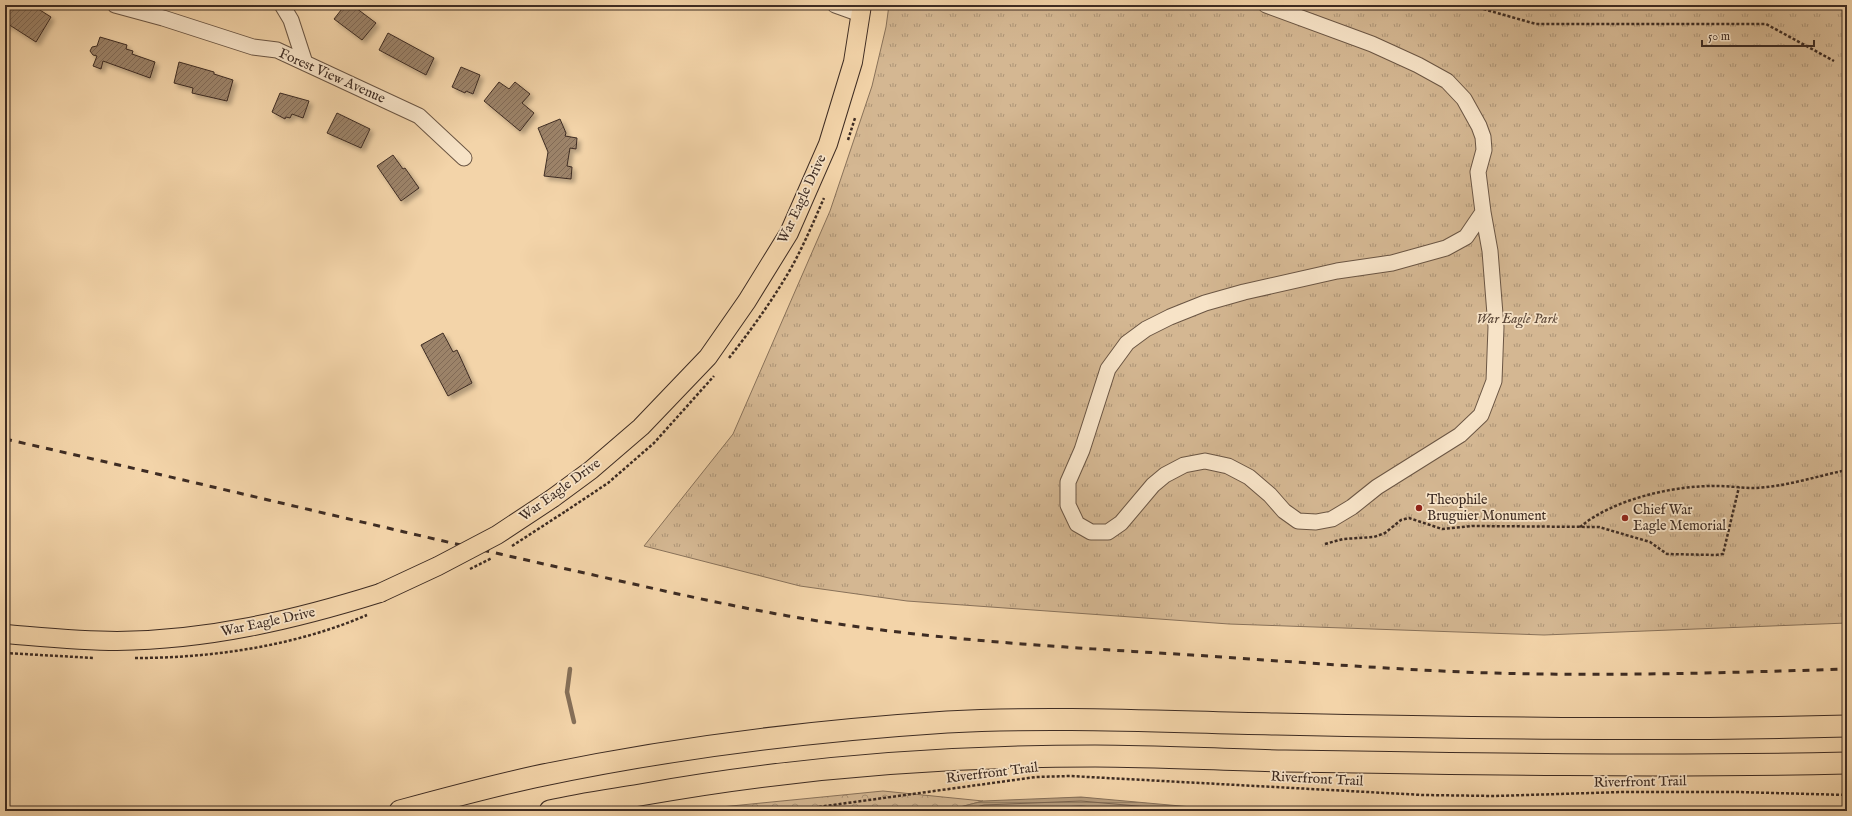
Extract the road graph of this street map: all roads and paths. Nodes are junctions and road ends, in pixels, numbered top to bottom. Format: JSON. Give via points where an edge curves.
{"nodes":[{"id":1,"x":115,"y":5,"type":"edge"},
{"id":2,"x":282,"y":5,"type":"edge"},
{"id":3,"x":835,"y":5,"type":"edge"},
{"id":4,"x":1266,"y":5,"type":"edge"},
{"id":5,"x":1469,"y":5,"type":"edge"},
{"id":6,"x":861,"y":9,"type":"edge"},
{"id":7,"x":1834,"y":61,"type":"dead end"},
{"id":8,"x":305,"y":63,"type":"junction"},
{"id":9,"x":464,"y":158,"type":"dead end"},
{"id":10,"x":1483,"y":212,"type":"junction"},
{"id":11,"x":1847,"y":470,"type":"edge"},
{"id":12,"x":1739,"y":487,"type":"junction"},
{"id":13,"x":1579,"y":527,"type":"junction"},
{"id":14,"x":1325,"y":544,"type":"dead end"},
{"id":15,"x":5,"y":634,"type":"edge"},
{"id":16,"x":1847,"y":726,"type":"edge"},
{"id":17,"x":1847,"y":763,"type":"edge"},
{"id":18,"x":1847,"y":795,"type":"edge"},
{"id":19,"x":400,"y":811,"type":"edge"},
{"id":20,"x":550,"y":811,"type":"edge"},
{"id":21,"x":789,"y":811,"type":"edge"}],
"edges":[{"from":1,"to":8,"type":"street","name":"Forest View Avenue","via":[[252,47],[277,50]]},
{"from":2,"to":8,"type":"street","via":[[291,20]]},
{"from":3,"to":6,"type":"street"},
{"from":4,"to":10,"type":"street","via":[[1372,44],[1447,81],[1464,99],[1483,138],[1484,150],[1478,172]]},
{"from":5,"to":7,"type":"path","via":[[1536,24],[1766,24]]},
{"from":6,"to":15,"type":"main road","name":"War Eagle Drive","bridge":true,"via":[[852,62],[828,144],[789,233],[747,301],[708,357],[641,427],[591,470],[553,498],[497,535],[438,566],[380,593],[328,609],[199,636],[117,641]]},
{"from":8,"to":9,"type":"street","name":"Forest View Avenue","via":[[419,116]]},
{"from":10,"to":10,"type":"street","via":[[1466,237],[1446,248],[1392,262],[1337,271],[1244,292],[1205,304],[1146,328],[1127,342],[1108,369],[1082,450],[1068,482],[1068,505],[1077,524],[1092,532],[1108,532],[1121,523],[1165,475],[1184,465],[1205,461],[1228,466],[1249,477],[1298,521],[1332,520],[1377,487],[1460,435],[1481,415],[1494,381],[1496,327],[1490,251]]},
{"from":11,"to":12,"type":"path","via":[[1775,485]]},
{"from":12,"to":13,"type":"path","via":[[1689,487],[1631,499]]},
{"from":12,"to":13,"type":"path","via":[[1723,554],[1667,554],[1636,536],[1599,527]]},
{"from":13,"to":14,"type":"path","via":[[1473,526],[1442,529],[1409,518],[1401,520],[1385,533],[1374,537],[1343,539]]},
{"from":16,"to":19,"type":"highway","via":[[1519,728],[1102,719],[950,722],[826,732],[724,744],[534,778]]},
{"from":17,"to":20,"type":"highway","via":[[1743,765],[1282,761],[1096,756],[951,759],[767,775],[694,785]]},
{"from":18,"to":21,"type":"path","name":"Riverfront Trail","via":[[1737,792],[1423,795],[1070,776],[1036,777]]}]}
